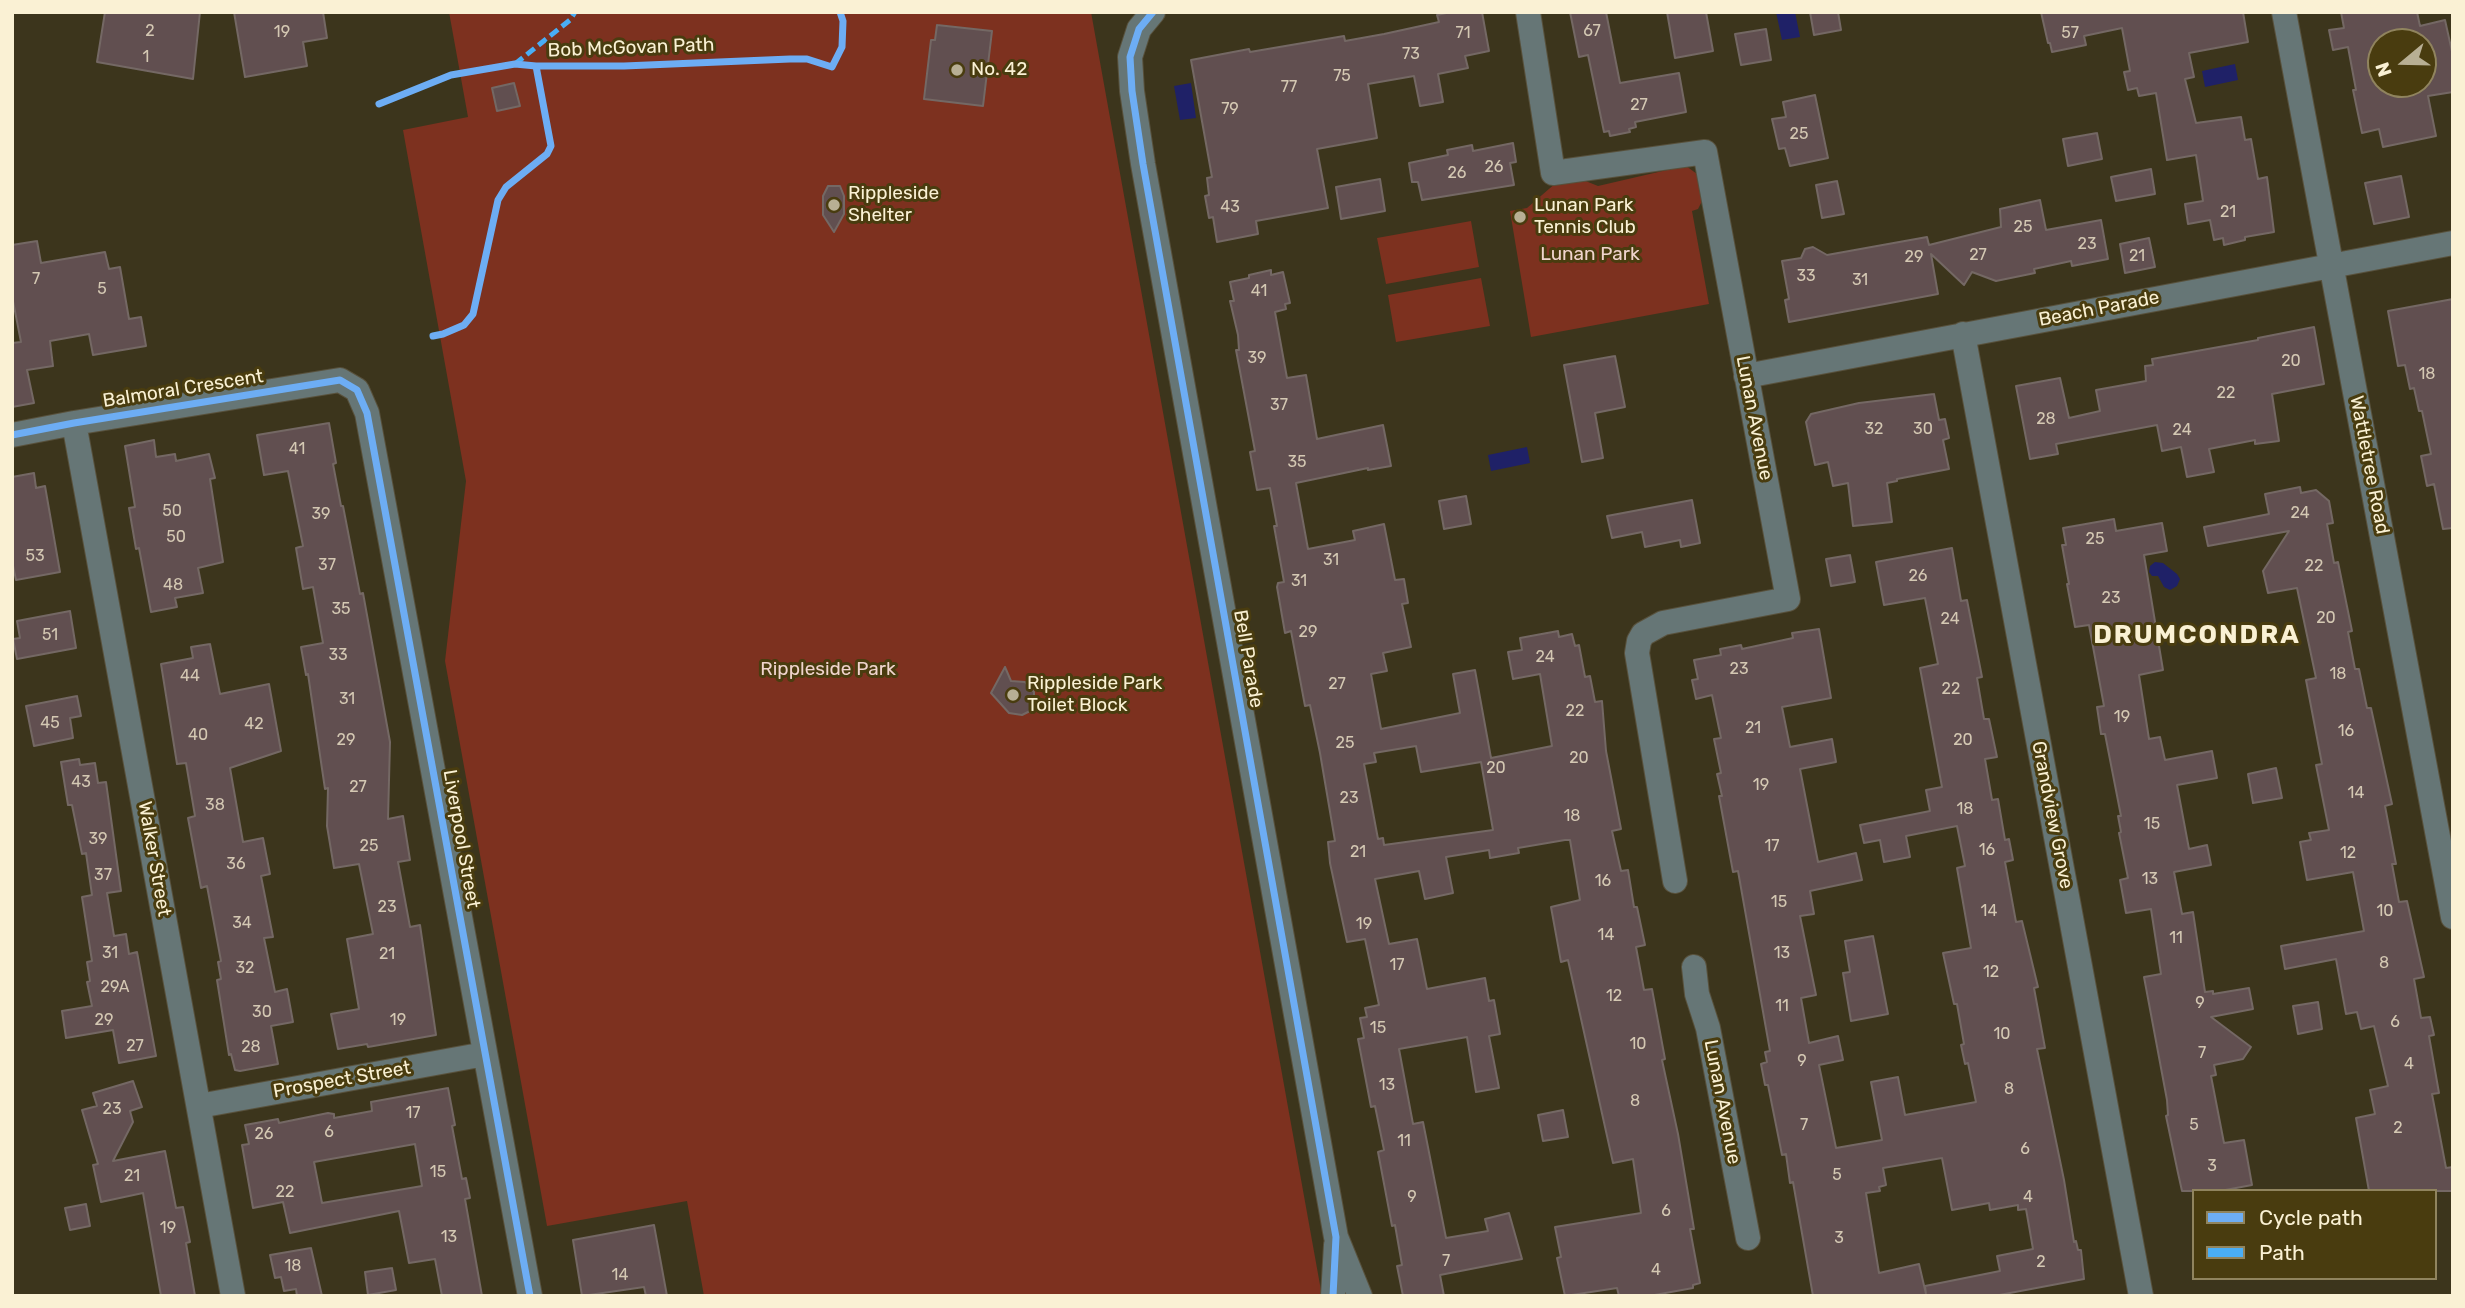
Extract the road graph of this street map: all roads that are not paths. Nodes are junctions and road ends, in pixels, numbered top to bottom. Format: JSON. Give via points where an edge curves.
{"nodes":[{"id":1,"x":1528,"y":12,"type":"edge"},
{"id":2,"x":2284,"y":12,"type":"edge"},
{"id":3,"x":1146,"y":21,"type":"edge"},
{"id":4,"x":2453,"y":243,"type":"edge"},
{"id":5,"x":2331,"y":265,"type":"junction"},
{"id":6,"x":1963,"y":334,"type":"junction"},
{"id":7,"x":1746,"y":376,"type":"junction"},
{"id":8,"x":357,"y":390,"type":"joint"},
{"id":9,"x":74,"y":423,"type":"junction"},
{"id":10,"x":12,"y":435,"type":"edge"},
{"id":11,"x":1675,"y":881,"type":"dead end"},
{"id":12,"x":2453,"y":917,"type":"edge"},
{"id":13,"x":1695,"y":967,"type":"dead end"},
{"id":14,"x":485,"y":1054,"type":"junction"},
{"id":15,"x":198,"y":1106,"type":"junction"},
{"id":16,"x":1336,"y":1237,"type":"junction"},
{"id":17,"x":1748,"y":1238,"type":"dead end"},
{"id":18,"x":233,"y":1296,"type":"edge"},
{"id":19,"x":530,"y":1296,"type":"edge"},
{"id":20,"x":1333,"y":1296,"type":"edge"},
{"id":21,"x":1360,"y":1296,"type":"edge"},
{"id":22,"x":2141,"y":1296,"type":"edge"}],
"edges":[{"from":1,"to":7,"type":"street","name":"Lunan Avenue","via":[[1553,173],[1705,152]]},
{"from":2,"to":5,"type":"street","name":"Wattletree Road"},
{"from":3,"to":16,"type":"street","name":"Bell Parade","via":[[1130,57],[1143,164]]},
{"from":4,"to":5,"type":"street","name":"Beach Parade"},
{"from":5,"to":6,"type":"street","name":"Beach Parade"},
{"from":5,"to":12,"type":"street","name":"Wattletree Road"},
{"from":6,"to":7,"type":"street","name":"Beach Parade"},
{"from":6,"to":22,"type":"street","name":"Grandview Grove"},
{"from":7,"to":11,"type":"street","name":"Lunan Avenue","via":[[1788,599],[1663,623],[1639,641],[1637,653]]},
{"from":8,"to":9,"type":"street","name":"Balmoral Crescent","via":[[340,380]]},
{"from":8,"to":14,"type":"street","name":"Liverpool Street","via":[[367,413]]},
{"from":9,"to":10,"type":"street","name":"Balmoral Crescent"},
{"from":9,"to":15,"type":"street","name":"Walker Street"},
{"from":13,"to":17,"type":"street","name":"Lunan Avenue"},
{"from":14,"to":15,"type":"street","name":"Prospect Street"},
{"from":14,"to":19,"type":"street","name":"Liverpool Street"},
{"from":15,"to":18,"type":"street","name":"Walker Street"},
{"from":16,"to":20,"type":"street","name":"Bell Parade"},
{"from":16,"to":21,"type":"street","name":"Bell Parade"}]}
